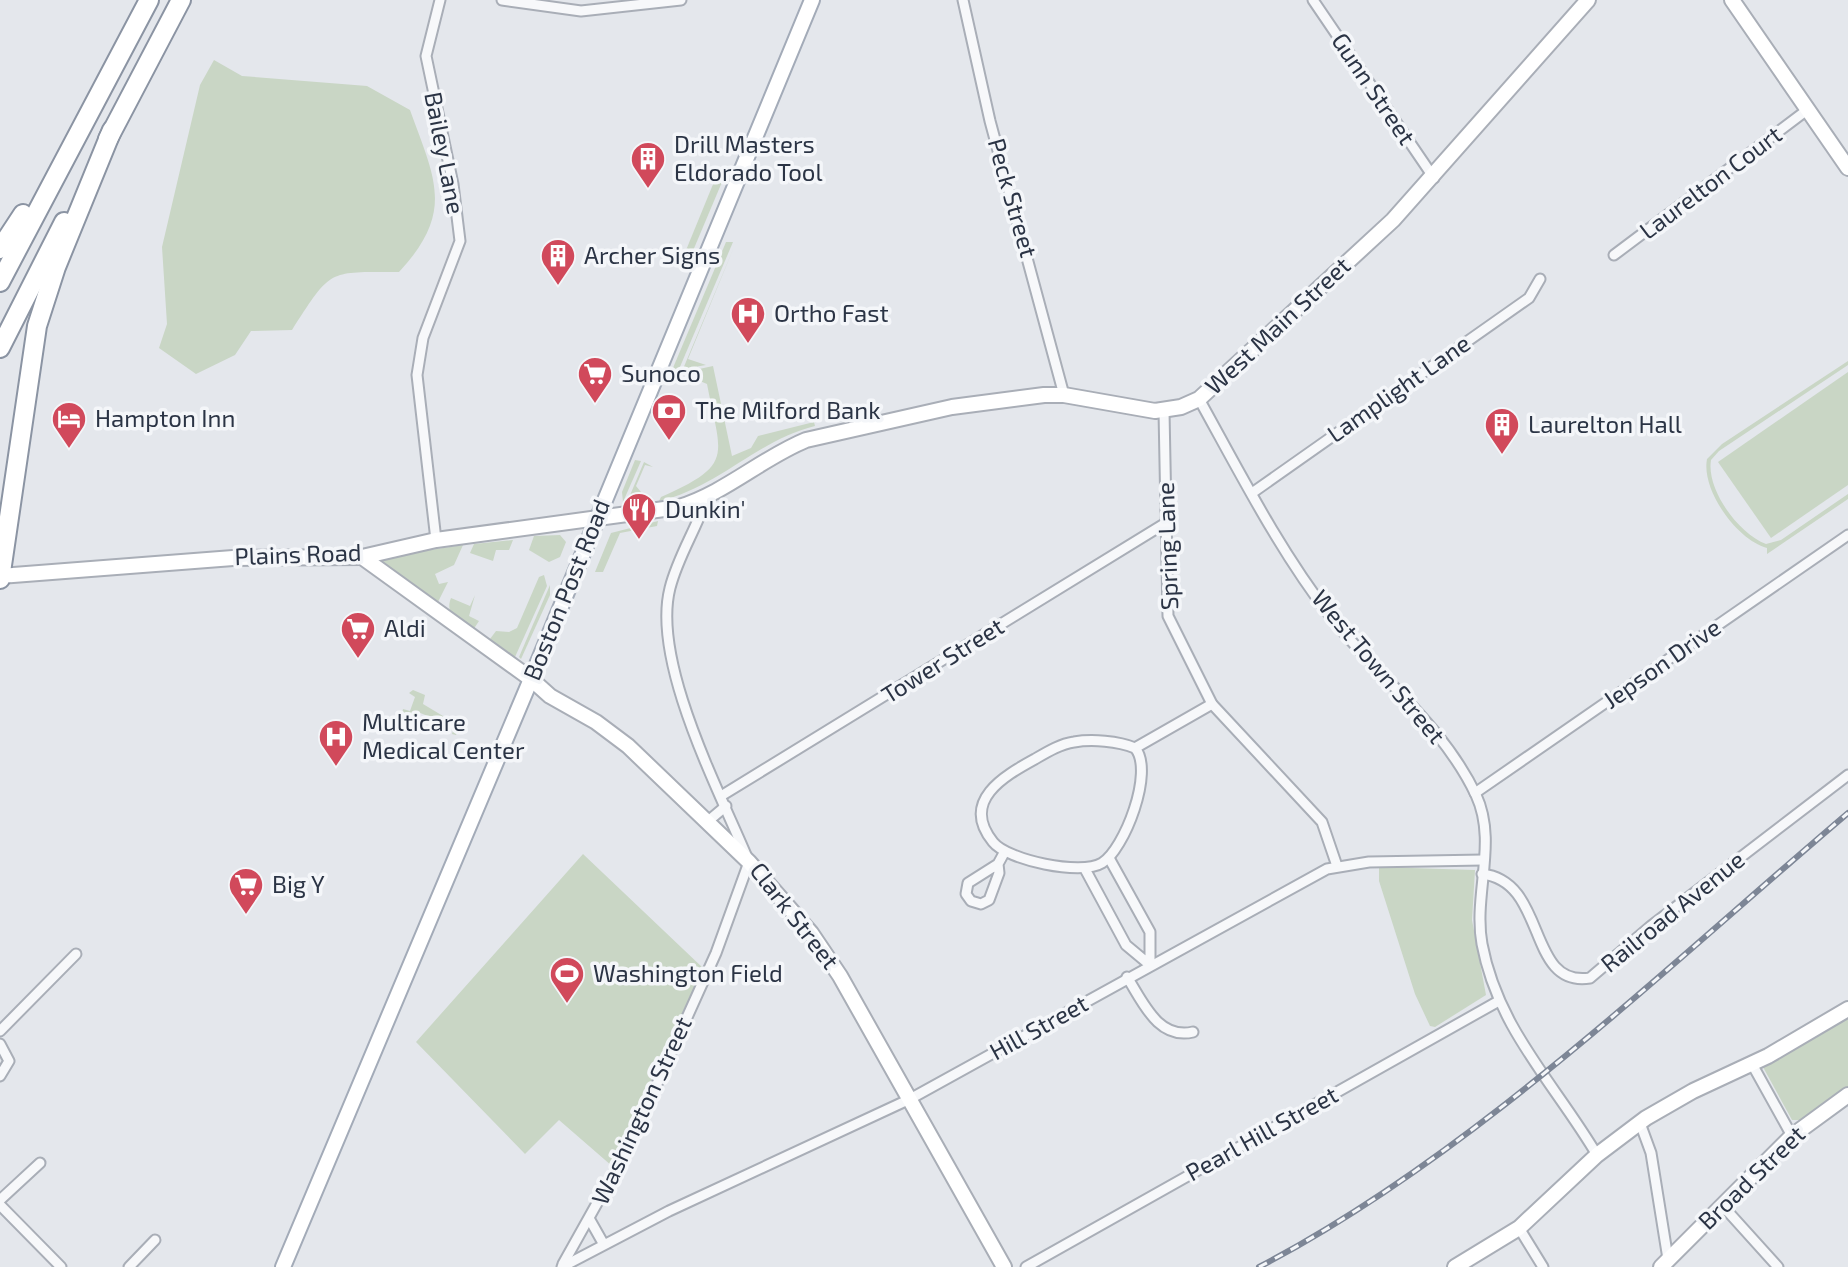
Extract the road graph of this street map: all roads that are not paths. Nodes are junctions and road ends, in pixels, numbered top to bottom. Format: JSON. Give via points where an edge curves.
{"nodes":[{"id":1,"x":149,"y":0,"type":"edge"},
{"id":2,"x":181,"y":0,"type":"edge"},
{"id":3,"x":440,"y":0,"type":"edge"},
{"id":4,"x":502,"y":0,"type":"edge"},
{"id":5,"x":681,"y":0,"type":"edge"},
{"id":6,"x":812,"y":0,"type":"edge"},
{"id":7,"x":963,"y":0,"type":"edge"},
{"id":8,"x":1313,"y":0,"type":"edge"},
{"id":9,"x":1588,"y":0,"type":"edge"},
{"id":10,"x":1732,"y":0,"type":"edge"},
{"id":11,"x":1807,"y":110,"type":"junction"},
{"id":12,"x":82,"y":125,"type":"junction"},
{"id":13,"x":112,"y":130,"type":"junction"},
{"id":14,"x":1848,"y":168,"type":"edge"},
{"id":15,"x":1434,"y":178,"type":"junction"},
{"id":16,"x":0,"y":249,"type":"edge"},
{"id":17,"x":1614,"y":255,"type":"dead end"},
{"id":18,"x":1540,"y":279,"type":"dead end"},
{"id":19,"x":0,"y":282,"type":"edge"},
{"id":20,"x":0,"y":348,"type":"edge"},
{"id":21,"x":1064,"y":395,"type":"junction"},
{"id":22,"x":1199,"y":399,"type":"junction"},
{"id":23,"x":1164,"y":411,"type":"junction"},
{"id":24,"x":1252,"y":493,"type":"junction"},
{"id":25,"x":707,"y":497,"type":"junction"},
{"id":26,"x":595,"y":521,"type":"junction"},
{"id":27,"x":1164,"y":524,"type":"junction"},
{"id":28,"x":1848,"y":535,"type":"edge"},
{"id":29,"x":436,"y":540,"type":"junction"},
{"id":30,"x":362,"y":557,"type":"junction"},
{"id":31,"x":1,"y":577,"type":"edge"},
{"id":32,"x":531,"y":679,"type":"junction"},
{"id":33,"x":1212,"y":704,"type":"junction"},
{"id":34,"x":1135,"y":748,"type":"junction"},
{"id":35,"x":1848,"y":775,"type":"edge"},
{"id":36,"x":1475,"y":793,"type":"junction"},
{"id":37,"x":721,"y":796,"type":"junction"},
{"id":38,"x":726,"y":806,"type":"junction"},
{"id":39,"x":707,"y":822,"type":"junction"},
{"id":40,"x":1004,"y":853,"type":"junction"},
{"id":41,"x":1109,"y":858,"type":"junction"},
{"id":42,"x":1483,"y":860,"type":"junction"},
{"id":43,"x":749,"y":862,"type":"junction"},
{"id":44,"x":998,"y":864,"type":"junction"},
{"id":45,"x":1337,"y":866,"type":"junction"},
{"id":46,"x":1085,"y":869,"type":"junction"},
{"id":47,"x":1482,"y":874,"type":"junction"},
{"id":48,"x":76,"y":954,"type":"dead end"},
{"id":49,"x":1150,"y":965,"type":"junction"},
{"id":50,"x":1127,"y":977,"type":"junction"},
{"id":51,"x":1497,"y":1002,"type":"junction"},
{"id":52,"x":1848,"y":1009,"type":"edge"},
{"id":53,"x":0,"y":1031,"type":"edge"},
{"id":54,"x":1193,"y":1032,"type":"dead end"},
{"id":55,"x":0,"y":1044,"type":"edge"},
{"id":56,"x":1752,"y":1064,"type":"junction"},
{"id":57,"x":2,"y":1074,"type":"edge"},
{"id":58,"x":1848,"y":1095,"type":"edge"},
{"id":59,"x":910,"y":1099,"type":"junction"},
{"id":60,"x":1640,"y":1123,"type":"junction"},
{"id":61,"x":1792,"y":1136,"type":"junction"},
{"id":62,"x":1597,"y":1155,"type":"junction"},
{"id":63,"x":40,"y":1163,"type":"dead end"},
{"id":64,"x":0,"y":1203,"type":"edge"},
{"id":65,"x":1722,"y":1205,"type":"junction"},
{"id":66,"x":590,"y":1220,"type":"junction"},
{"id":67,"x":1519,"y":1228,"type":"junction"},
{"id":68,"x":155,"y":1240,"type":"dead end"},
{"id":69,"x":603,"y":1243,"type":"junction"},
{"id":70,"x":1664,"y":1263,"type":"edge"},
{"id":71,"x":61,"y":1267,"type":"edge"},
{"id":72,"x":129,"y":1267,"type":"edge"},
{"id":73,"x":283,"y":1267,"type":"edge"},
{"id":74,"x":561,"y":1267,"type":"edge"},
{"id":75,"x":1004,"y":1267,"type":"edge"},
{"id":76,"x":1026,"y":1267,"type":"edge"},
{"id":77,"x":1455,"y":1267,"type":"edge"},
{"id":78,"x":1543,"y":1267,"type":"edge"},
{"id":79,"x":1778,"y":1267,"type":"edge"}],
"edges":[{"from":1,"to":12,"type":"highway"},
{"from":2,"to":13,"type":"highway"},
{"from":3,"to":29,"type":"street","name":"Bailey Lane","via":[[426,56],[460,241],[423,338],[417,375]]},
{"from":4,"to":5,"type":"street","via":[[581,11]]},
{"from":6,"to":26,"type":"main road","name":"Boston Post Road"},
{"from":7,"to":21,"type":"street","name":"Peck Street"},
{"from":8,"to":15,"type":"street","name":"Gunn Street"},
{"from":9,"to":15,"type":"main road","name":"West Main Street"},
{"from":10,"to":11,"type":"main road"},
{"from":11,"to":14,"type":"main road"},
{"from":11,"to":17,"type":"street","name":"Laurelton Court"},
{"from":12,"to":16,"type":"highway"},
{"from":12,"to":19,"type":"highway"},
{"from":13,"to":20,"type":"highway"},
{"from":13,"to":31,"type":"highway","via":[[37,326]]},
{"from":15,"to":22,"type":"main road","name":"West Main Street"},
{"from":18,"to":24,"type":"street","name":"Lamplight Lane","via":[[1529,298]]},
{"from":21,"to":23,"type":"main road","name":"West Main Street"},
{"from":21,"to":25,"type":"main road","name":"West Main Street","via":[[952,407],[806,440]]},
{"from":22,"to":23,"type":"main road","name":"West Main Street"},
{"from":22,"to":24,"type":"street","name":"West Town Street"},
{"from":23,"to":27,"type":"street","name":"Spring Lane"},
{"from":24,"to":36,"type":"street","name":"West Town Street","via":[[1318,599],[1428,723]]},
{"from":25,"to":26,"type":"main road","name":"West Main Street","via":[[665,511]]},
{"from":25,"to":37,"type":"street","name":"Clark Street","via":[[670,588],[666,626],[676,679]]},
{"from":26,"to":29,"type":"main road","name":"Plains Road"},
{"from":26,"to":32,"type":"main road","name":"Boston Post Road"},
{"from":27,"to":33,"type":"street","name":"Spring Lane","via":[[1168,616]]},
{"from":27,"to":37,"type":"street","name":"Tower Street"},
{"from":28,"to":36,"type":"street","name":"Jepson Drive"},
{"from":29,"to":30,"type":"main road","name":"Plains Road"},
{"from":30,"to":31,"type":"main road","name":"Plains Road","via":[[186,560]]},
{"from":30,"to":32,"type":"main road"},
{"from":32,"to":39,"type":"main road","via":[[628,746]]},
{"from":32,"to":73,"type":"main road","name":"Boston Post Road"},
{"from":33,"to":34,"type":"street"},
{"from":33,"to":45,"type":"street","name":"Spring Lane","via":[[1322,822]]},
{"from":34,"to":40,"type":"street","via":[[1074,742],[998,780],[987,794],[983,819],[989,837]]},
{"from":34,"to":41,"type":"street","via":[[1143,764],[1141,790]]},
{"from":35,"to":47,"type":"street","name":"Railroad Avenue","via":[[1590,978],[1572,978],[1557,970],[1516,890],[1502,878]]},
{"from":36,"to":42,"type":"street","name":"West Town Street","via":[[1486,826]]},
{"from":37,"to":38,"type":"street","name":"Clark Street"},
{"from":38,"to":39,"type":"street"},
{"from":38,"to":43,"type":"street","name":"Clark Street"},
{"from":39,"to":43,"type":"main road"},
{"from":40,"to":44,"type":"street"},
{"from":40,"to":46,"type":"street"},
{"from":41,"to":46,"type":"street"},
{"from":41,"to":49,"type":"street","via":[[1150,932]]},
{"from":42,"to":45,"type":"street","name":"Hill Street"},
{"from":42,"to":47,"type":"street","name":"West Town Street"},
{"from":43,"to":59,"type":"main road","name":"Clark Street","via":[[824,951]]},
{"from":43,"to":66,"type":"street","name":"Washington Street","via":[[704,981]]},
{"from":44,"to":44,"type":"street","via":[[989,900],[971,901],[968,883]]},
{"from":45,"to":49,"type":"street","name":"Hill Street"},
{"from":46,"to":49,"type":"street","via":[[1126,945]]},
{"from":47,"to":51,"type":"street","name":"West Town Street","via":[[1480,934]]},
{"from":48,"to":53,"type":"street"},
{"from":49,"to":50,"type":"street","name":"Hill Street"},
{"from":50,"to":54,"type":"street","via":[[1158,1024],[1175,1034]]},
{"from":50,"to":59,"type":"street","name":"Hill Street"},
{"from":51,"to":62,"type":"street","name":"West Town Street"},
{"from":51,"to":76,"type":"street","name":"Pearl Hill Street"},
{"from":52,"to":56,"type":"main road"},
{"from":55,"to":57,"type":"street","via":[[9,1056]]},
{"from":56,"to":60,"type":"main road"},
{"from":56,"to":61,"type":"street"},
{"from":58,"to":61,"type":"main road","name":"Broad Street"},
{"from":59,"to":69,"type":"street","name":"Hill Street"},
{"from":59,"to":75,"type":"main road","name":"Clark Street"},
{"from":60,"to":62,"type":"main road"},
{"from":60,"to":70,"type":"street","via":[[1651,1153]]},
{"from":61,"to":65,"type":"main road","name":"Broad Street"},
{"from":62,"to":67,"type":"main road"},
{"from":63,"to":64,"type":"street"},
{"from":64,"to":71,"type":"street"},
{"from":65,"to":70,"type":"main road","name":"Broad Street"},
{"from":65,"to":79,"type":"street"},
{"from":66,"to":69,"type":"street"},
{"from":66,"to":74,"type":"street","name":"Washington Street"},
{"from":67,"to":77,"type":"main road"},
{"from":67,"to":78,"type":"street"},
{"from":68,"to":72,"type":"street"},
{"from":69,"to":74,"type":"street","name":"Hill Street"}]}
